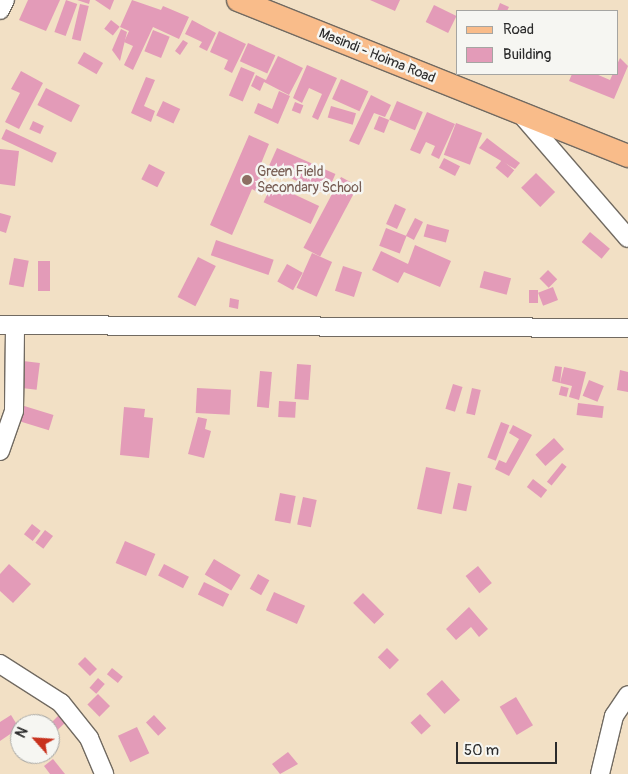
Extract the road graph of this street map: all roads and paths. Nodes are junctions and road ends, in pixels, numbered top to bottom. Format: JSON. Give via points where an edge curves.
{"nodes":[{"id":1,"x":4,"y":0,"type":"edge"},
{"id":2,"x":238,"y":0,"type":"edge"},
{"id":3,"x":0,"y":10,"type":"edge"},
{"id":4,"x":520,"y":112,"type":"junction"},
{"id":5,"x":628,"y":156,"type":"edge"},
{"id":6,"x":628,"y":238,"type":"edge"},
{"id":7,"x":7,"y":325,"type":"edge"},
{"id":8,"x":628,"y":328,"type":"edge"},
{"id":9,"x":0,"y":451,"type":"edge"},
{"id":10,"x":0,"y":664,"type":"edge"},
{"id":11,"x":628,"y":695,"type":"edge"},
{"id":12,"x":104,"y":774,"type":"edge"},
{"id":13,"x":600,"y":774,"type":"edge"}],
"edges":[{"from":1,"to":3,"type":"street"},
{"from":2,"to":4,"type":"main road","name":"Masindi - Hoima Road"},
{"from":4,"to":5,"type":"main road","name":"Masindi - Hoima Road"},
{"from":4,"to":6,"type":"street"},
{"from":7,"to":8,"type":"street","via":[[334,330]]},
{"from":7,"to":9,"type":"street","via":[[14,411]]},
{"from":10,"to":12,"type":"street","via":[[61,703],[89,738]]},
{"from":11,"to":13,"type":"street","via":[[614,716]]}]}
